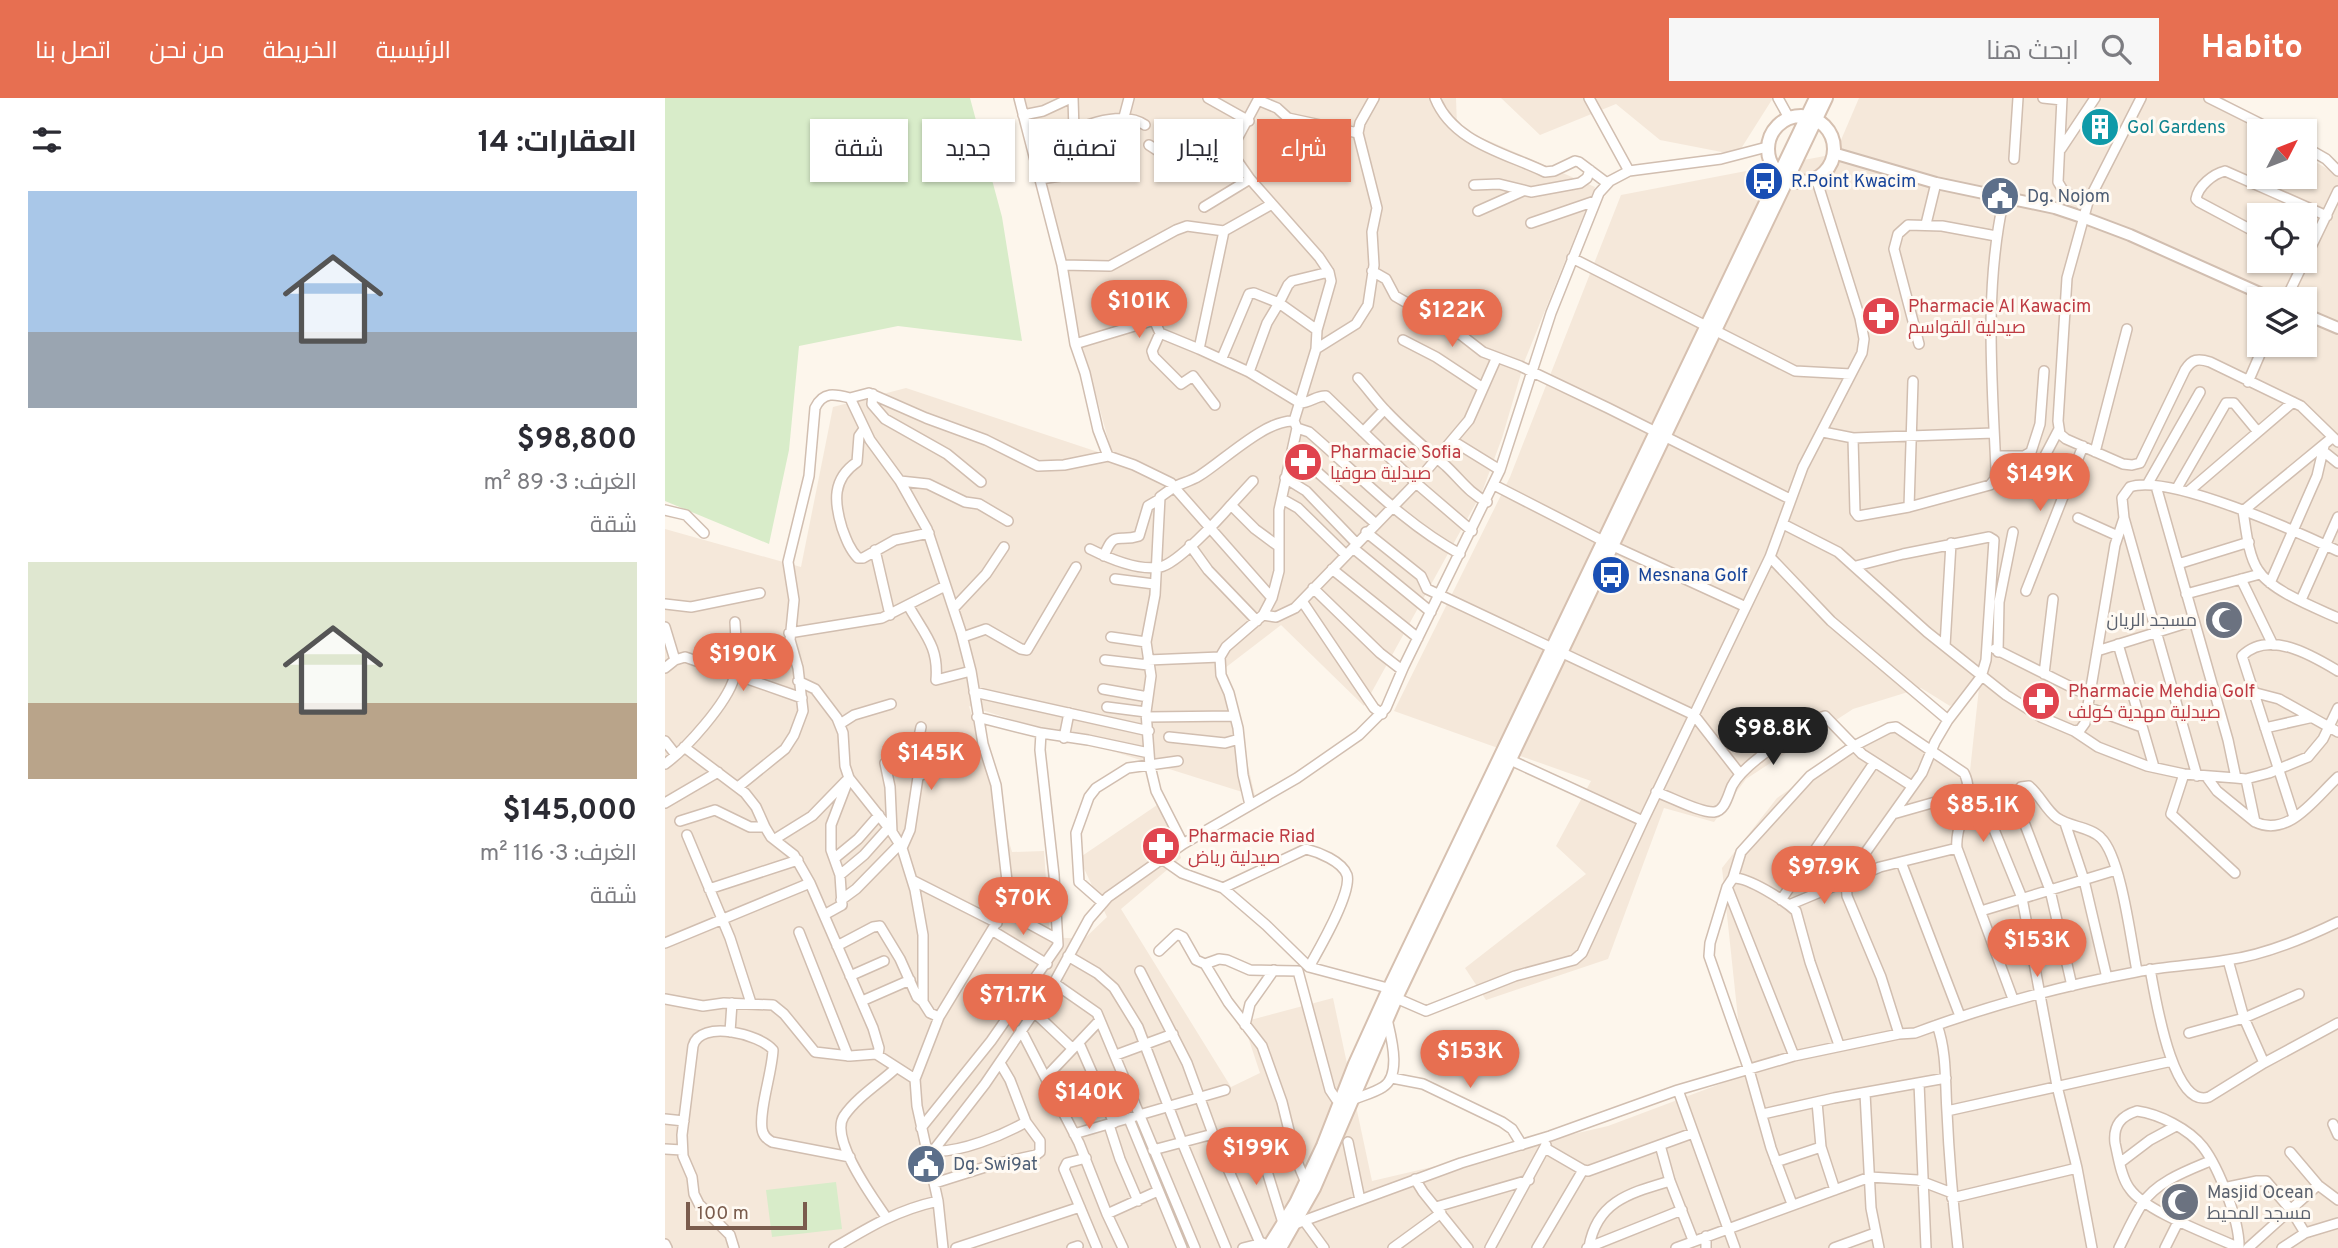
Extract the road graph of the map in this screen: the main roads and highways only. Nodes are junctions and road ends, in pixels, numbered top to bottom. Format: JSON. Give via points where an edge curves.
{"nodes":[{"id":1,"x":1816,"y":98,"type":"edge"},
{"id":2,"x":1826,"y":98,"type":"edge"},
{"id":3,"x":1811,"y":118,"type":"junction"},
{"id":4,"x":1783,"y":176,"type":"junction"},
{"id":5,"x":1395,"y":993,"type":"junction"},
{"id":6,"x":1348,"y":1101,"type":"junction"},
{"id":7,"x":1295,"y":1223,"type":"junction"},
{"id":8,"x":1271,"y":1246,"type":"edge"}],
"edges":[{"from":1,"to":3,"type":"main road"},
{"from":2,"to":3,"type":"main road"},
{"from":3,"to":4,"type":"main road"},
{"from":3,"to":4,"type":"main road","via":[[1789,118],[1774,129],[1767,147],[1770,162]]},
{"from":3,"to":4,"type":"main road","via":[[1830,134],[1833,153],[1828,168],[1802,182]]},
{"from":4,"to":5,"type":"main road"},
{"from":5,"to":6,"type":"main road"},
{"from":5,"to":6,"type":"main road","via":[[1355,1064]]},
{"from":6,"to":7,"type":"main road"},
{"from":6,"to":7,"type":"main road","via":[[1305,1183]]},
{"from":7,"to":8,"type":"main road"}]}
